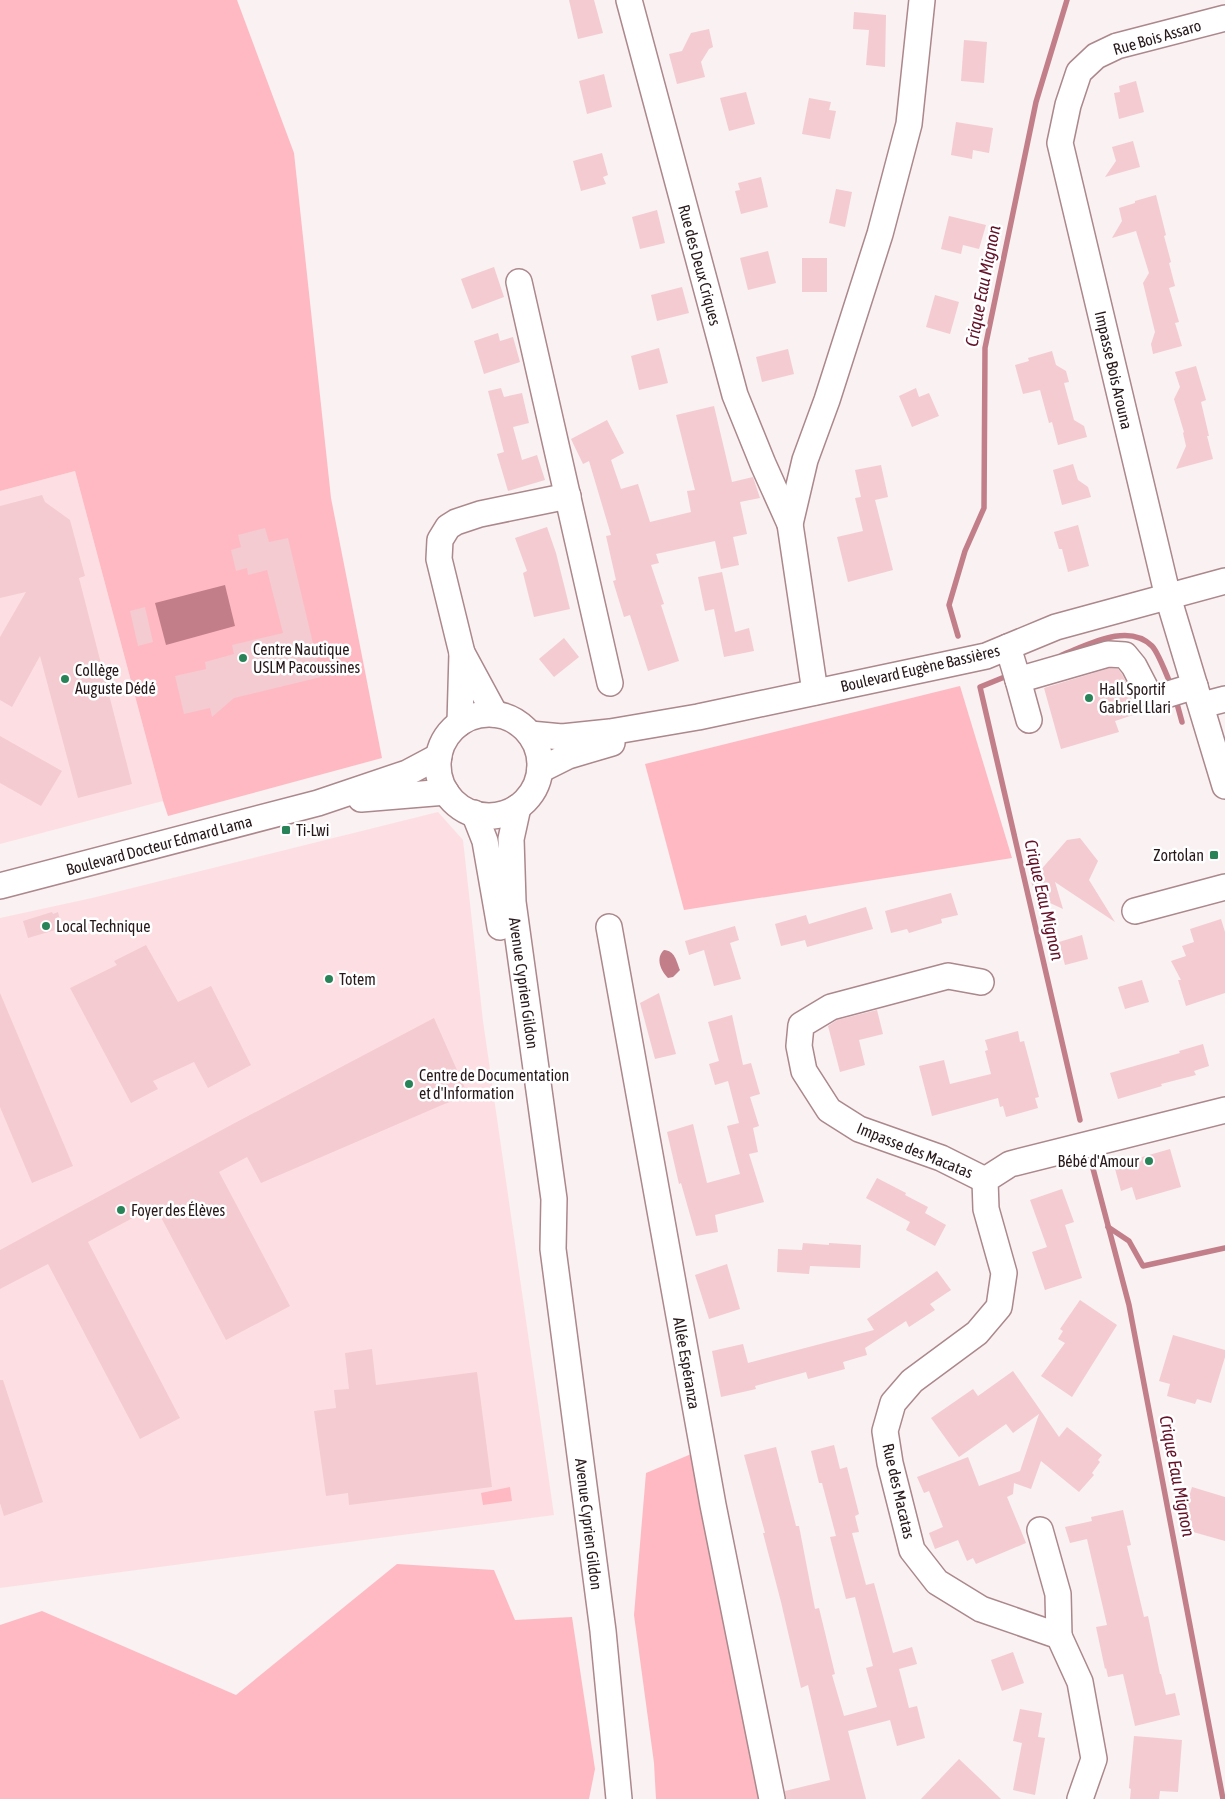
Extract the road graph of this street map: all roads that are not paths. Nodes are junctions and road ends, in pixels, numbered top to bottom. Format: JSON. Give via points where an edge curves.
{"nodes":[{"id":1,"x":629,"y":0,"type":"edge"},
{"id":2,"x":922,"y":0,"type":"edge"},
{"id":3,"x":1225,"y":18,"type":"edge"},
{"id":4,"x":1060,"y":143,"type":"joint"},
{"id":5,"x":519,"y":282,"type":"dead end"},
{"id":6,"x":805,"y":460,"type":"junction"},
{"id":7,"x":763,"y":464,"type":"junction"},
{"id":8,"x":568,"y":496,"type":"junction"},
{"id":9,"x":790,"y":524,"type":"junction"},
{"id":10,"x":1225,"y":581,"type":"edge"},
{"id":11,"x":1168,"y":597,"type":"junction"},
{"id":12,"x":1008,"y":647,"type":"junction"},
{"id":13,"x":462,"y":654,"type":"junction"},
{"id":14,"x":1018,"y":680,"type":"junction"},
{"id":15,"x":610,"y":683,"type":"dead end"},
{"id":16,"x":815,"y":692,"type":"junction"},
{"id":17,"x":1207,"y":697,"type":"edge"},
{"id":18,"x":495,"y":714,"type":"junction"},
{"id":19,"x":698,"y":717,"type":"junction"},
{"id":20,"x":1029,"y":720,"type":"dead end"},
{"id":21,"x":460,"y":723,"type":"junction"},
{"id":22,"x":530,"y":734,"type":"junction"},
{"id":23,"x":439,"y":756,"type":"junction"},
{"id":24,"x":540,"y":770,"type":"junction"},
{"id":25,"x":1225,"y":786,"type":"edge"},
{"id":26,"x":446,"y":792,"type":"junction"},
{"id":27,"x":318,"y":803,"type":"junction"},
{"id":28,"x":518,"y":807,"type":"junction"},
{"id":29,"x":474,"y":813,"type":"junction"},
{"id":30,"x":0,"y":886,"type":"edge"},
{"id":31,"x":1225,"y":886,"type":"edge"},
{"id":32,"x":1134,"y":911,"type":"dead end"},
{"id":33,"x":609,"y":927,"type":"dead end"},
{"id":34,"x":981,"y":982,"type":"dead end"},
{"id":35,"x":1225,"y":1110,"type":"edge"},
{"id":36,"x":985,"y":1180,"type":"junction"},
{"id":37,"x":553,"y":1249,"type":"junction"},
{"id":38,"x":1040,"y":1530,"type":"dead end"},
{"id":39,"x":1059,"y":1636,"type":"junction"},
{"id":40,"x":620,"y":1799,"type":"edge"},
{"id":41,"x":772,"y":1799,"type":"edge"},
{"id":42,"x":1080,"y":1799,"type":"edge"}],
"edges":[{"from":1,"to":7,"type":"street","name":"Rue des Deux Criques","via":[[735,395]]},
{"from":2,"to":6,"type":"street","name":"Rue des Deux Criques","via":[[909,124],[880,234]]},
{"from":3,"to":4,"type":"street","name":"Rue Bois Assaro","via":[[1118,46],[1096,56],[1079,72]]},
{"from":4,"to":11,"type":"street","name":"Impasse Bois Arouna"},
{"from":5,"to":8,"type":"street"},
{"from":6,"to":7,"type":"street"},
{"from":6,"to":9,"type":"street","name":"Rue des Deux Criques"},
{"from":7,"to":9,"type":"street","name":"Rue des Deux Criques"},
{"from":8,"to":13,"type":"street","via":[[480,514],[456,522],[442,535],[439,558]]},
{"from":8,"to":15,"type":"street"},
{"from":9,"to":16,"type":"street","name":"Rue des Deux Criques"},
{"from":10,"to":11,"type":"street","name":"Boulevard Eugène Bassières"},
{"from":11,"to":12,"type":"street","name":"Boulevard Eugène Bassières","via":[[1056,627]]},
{"from":11,"to":17,"type":"street","name":"Impasse Bois Arouna"},
{"from":12,"to":14,"type":"street"},
{"from":12,"to":16,"type":"street","name":"Boulevard Eugène Bassières","via":[[986,656]]},
{"from":13,"to":18,"type":"street"},
{"from":13,"to":21,"type":"street"},
{"from":14,"to":17,"type":"street","via":[[1108,654],[1125,655],[1148,693],[1160,697]]},
{"from":14,"to":20,"type":"street"},
{"from":16,"to":19,"type":"street","name":"Boulevard Eugène Bassières"},
{"from":17,"to":25,"type":"street","name":"Impasse Bois Arouna"},
{"from":18,"to":21,"type":"street","via":[[472,717]]},
{"from":18,"to":22,"type":"street","via":[[522,725]]},
{"from":19,"to":22,"type":"street","name":"Boulevard Eugène Bassières","via":[[600,733]]},
{"from":19,"to":24,"type":"street","name":"Boulevard Eugène Bassières","via":[[568,756]]},
{"from":21,"to":23,"type":"street","via":[[446,738]]},
{"from":22,"to":24,"type":"street","via":[[538,750]]},
{"from":23,"to":26,"type":"street","via":[[438,768]]},
{"from":23,"to":27,"type":"street","name":"Boulevard Docteur Edmard Lama","via":[[407,773]]},
{"from":24,"to":28,"type":"street","via":[[531,793]]},
{"from":26,"to":27,"type":"street","name":"Boulevard Docteur Edmard Lama"},
{"from":26,"to":29,"type":"street","via":[[455,802]]},
{"from":27,"to":30,"type":"street","name":"Boulevard Docteur Edmard Lama"},
{"from":28,"to":29,"type":"street","via":[[500,814]]},
{"from":28,"to":37,"type":"street","name":"Avenue Cyprien Gildon","via":[[511,839],[513,902],[554,1199]]},
{"from":29,"to":37,"type":"street","name":"Avenue Cyprien Gildon","via":[[485,841],[497,903],[518,1067],[541,1207]]},
{"from":31,"to":32,"type":"street"},
{"from":33,"to":41,"type":"street","name":"Allée Espéranza","via":[[713,1505]]},
{"from":34,"to":36,"type":"street","name":"Impasse des Macatas","via":[[948,976],[831,1006],[801,1025],[799,1046],[804,1072],[830,1110],[859,1129],[941,1158]]},
{"from":35,"to":36,"type":"street","via":[[1010,1164]]},
{"from":36,"to":39,"type":"street","name":"Rue des Macatas","via":[[986,1209],[1004,1273],[999,1307],[977,1333],[912,1381],[893,1403],[886,1431],[890,1463],[912,1550],[937,1582],[980,1609]]},
{"from":37,"to":40,"type":"street","name":"Avenue Cyprien Gildon","via":[[602,1622]]},
{"from":38,"to":39,"type":"street","via":[[1058,1594]]},
{"from":39,"to":42,"type":"street","via":[[1080,1682],[1094,1759]]}]}
